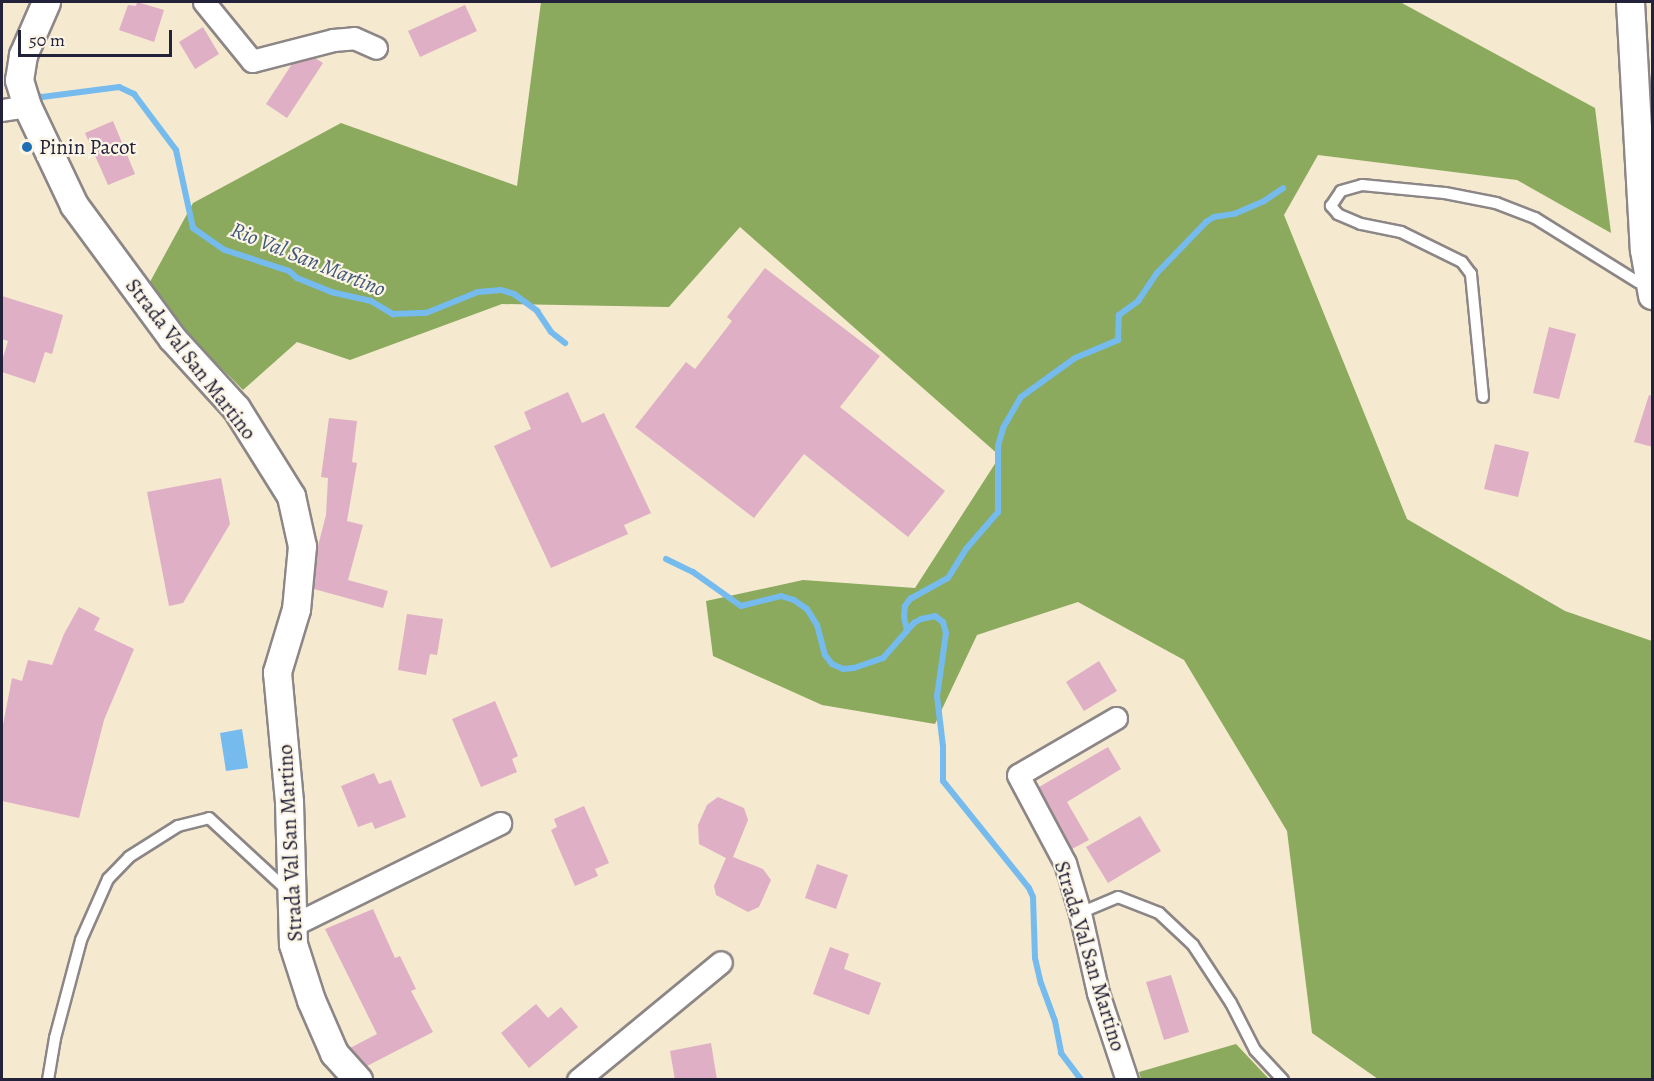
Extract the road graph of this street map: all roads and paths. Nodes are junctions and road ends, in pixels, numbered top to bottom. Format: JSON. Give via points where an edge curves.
{"nodes":[{"id":1,"x":44,"y":2,"type":"edge"},
{"id":2,"x":204,"y":2,"type":"edge"},
{"id":3,"x":1630,"y":2,"type":"edge"},
{"id":4,"x":376,"y":48,"type":"dead end"},
{"id":5,"x":14,"y":108,"type":"edge"},
{"id":6,"x":1648,"y":221,"type":"edge"},
{"id":7,"x":1652,"y":290,"type":"edge"},
{"id":8,"x":1483,"y":397,"type":"dead end"},
{"id":9,"x":1116,"y":718,"type":"dead end"},
{"id":10,"x":501,"y":823,"type":"dead end"},
{"id":11,"x":292,"y":895,"type":"junction"},
{"id":12,"x":1080,"y":913,"type":"junction"},
{"id":13,"x":293,"y":925,"type":"junction"},
{"id":14,"x":721,"y":962,"type":"dead end"},
{"id":15,"x":48,"y":1080,"type":"edge"},
{"id":16,"x":358,"y":1080,"type":"edge"},
{"id":17,"x":578,"y":1080,"type":"edge"},
{"id":18,"x":1127,"y":1080,"type":"edge"},
{"id":19,"x":1283,"y":1080,"type":"edge"}],
"edges":[{"from":1,"to":5,"type":"street","name":"Strada Val San Martino","via":[[23,55]]},
{"from":2,"to":4,"type":"street","via":[[252,61],[333,40],[354,38]]},
{"from":3,"to":6,"type":"street"},
{"from":5,"to":11,"type":"street","name":"Strada Val San Martino","via":[[74,205],[172,338],[236,408],[291,496],[302,546],[296,609],[277,672],[290,802]]},
{"from":6,"to":7,"type":"street","via":[[1644,250]]},
{"from":7,"to":8,"type":"lane","via":[[1535,218],[1496,203],[1445,193],[1362,185],[1341,191],[1330,206],[1338,214],[1361,224],[1401,232],[1462,262],[1471,274]]},
{"from":9,"to":12,"type":"street","name":"Strada Val San Martino","via":[[1018,775],[1065,863]]},
{"from":10,"to":13,"type":"street"},
{"from":11,"to":13,"type":"street","name":"Strada Val San Martino"},
{"from":11,"to":15,"type":"lane","via":[[209,819],[178,826],[129,857],[108,879],[81,940]]},
{"from":12,"to":18,"type":"street","name":"Strada Val San Martino","via":[[1098,993]]},
{"from":12,"to":19,"type":"lane","via":[[1118,897],[1159,913],[1193,945],[1231,1003],[1255,1050]]},
{"from":13,"to":16,"type":"street","name":"Strada Val San Martino","via":[[293,944],[311,1000],[334,1053]]},
{"from":14,"to":17,"type":"street"}]}
